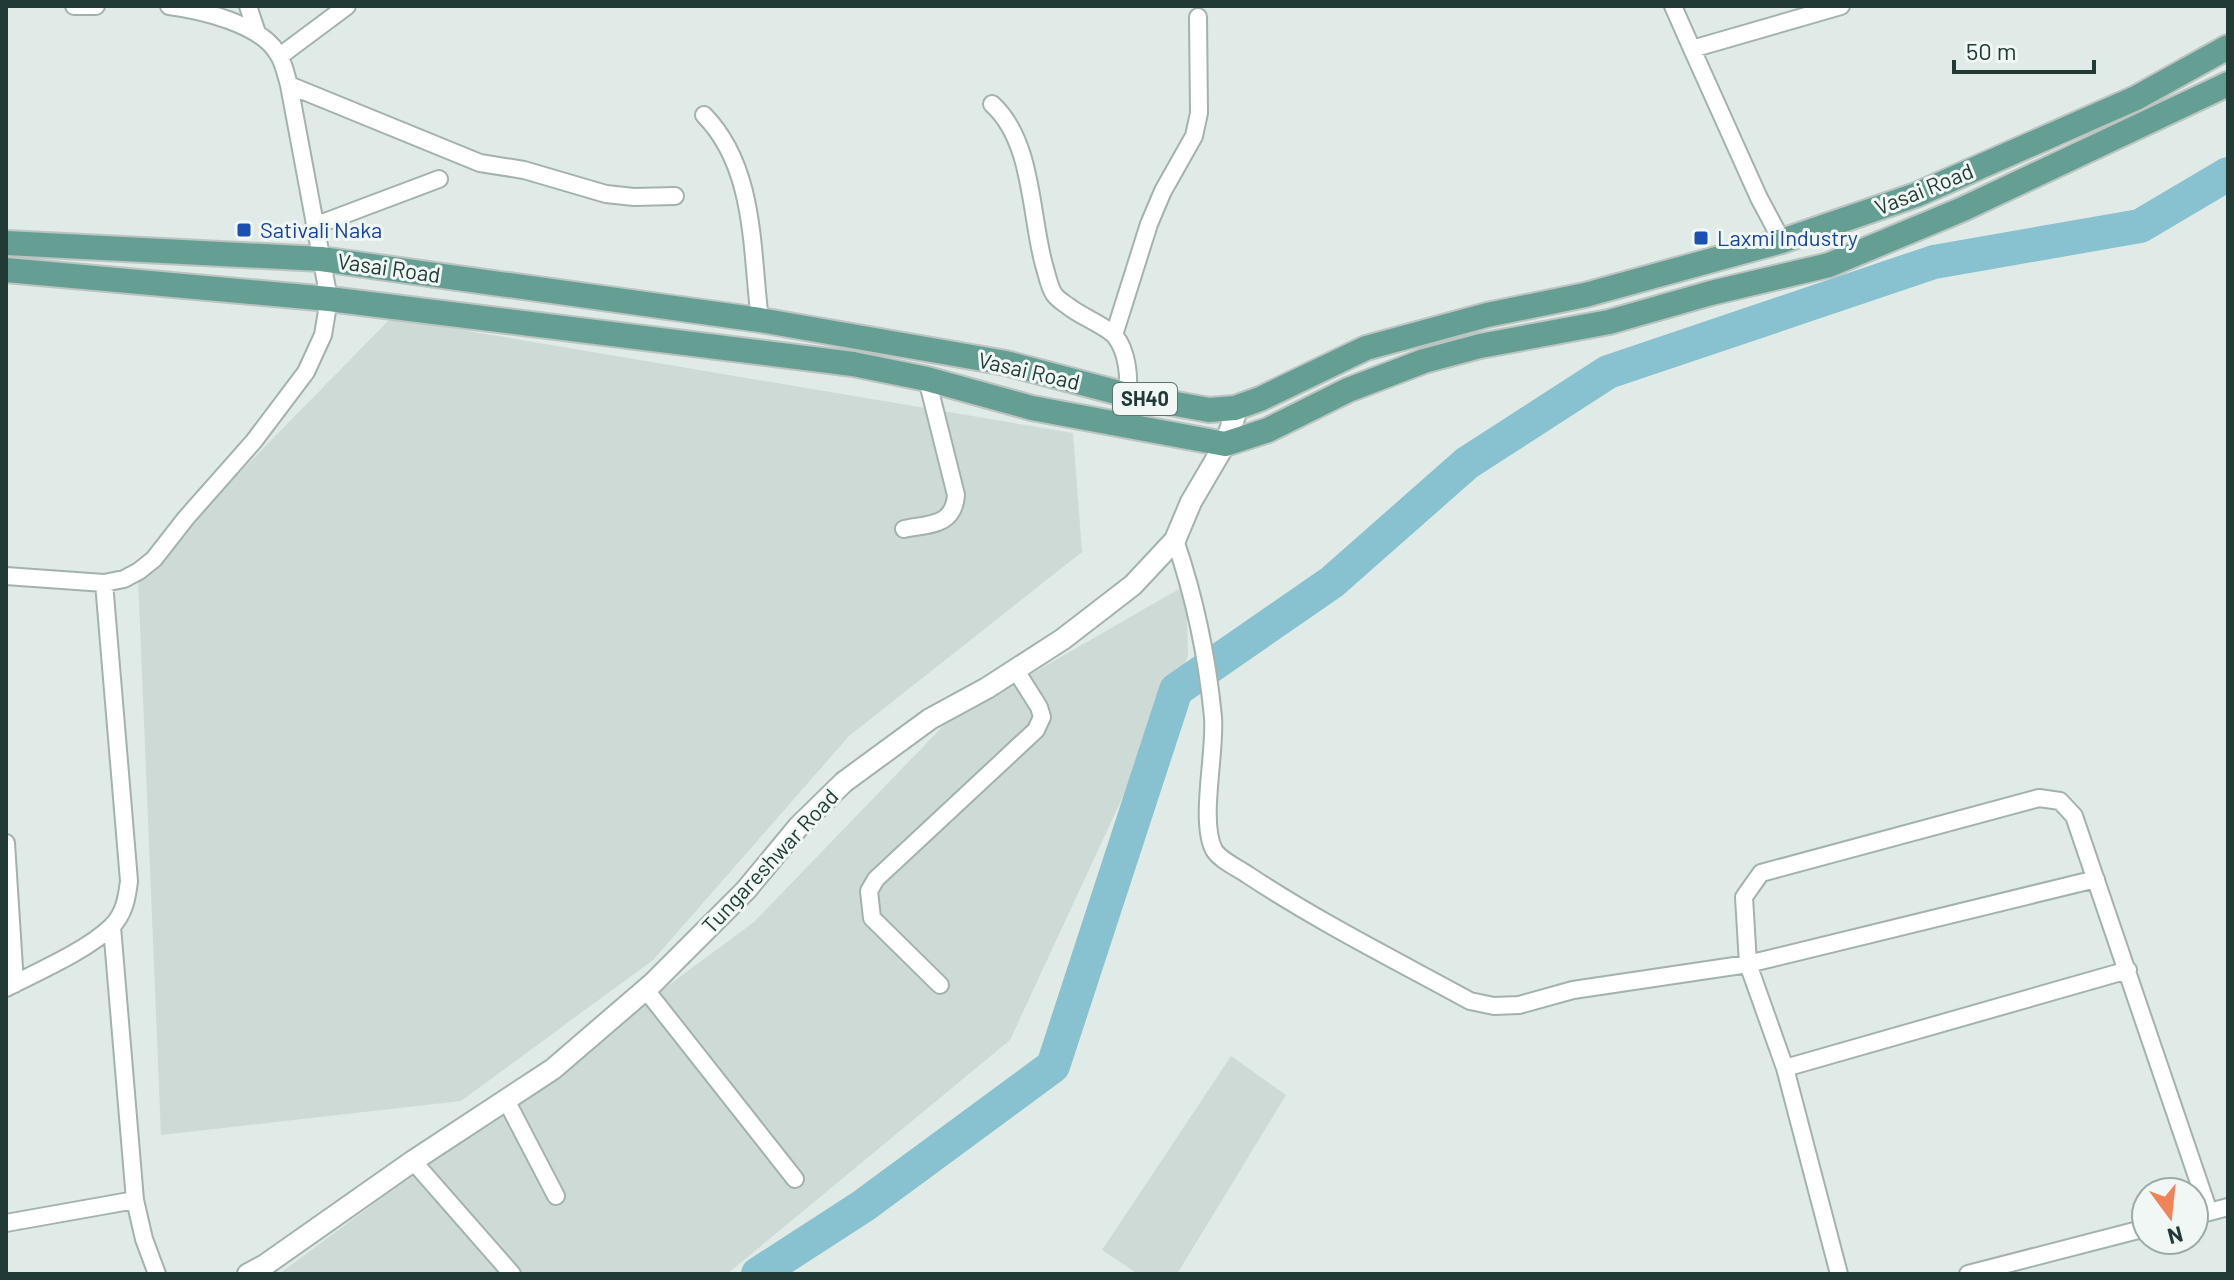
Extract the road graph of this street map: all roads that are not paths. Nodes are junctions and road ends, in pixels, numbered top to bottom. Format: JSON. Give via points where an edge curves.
{"nodes":[{"id":1,"x":74,"y":6,"type":"edge"},
{"id":2,"x":96,"y":6,"type":"edge"},
{"id":3,"x":169,"y":6,"type":"edge"},
{"id":4,"x":248,"y":6,"type":"edge"},
{"id":5,"x":347,"y":6,"type":"edge"},
{"id":6,"x":1673,"y":6,"type":"edge"},
{"id":7,"x":1841,"y":6,"type":"edge"},
{"id":8,"x":1198,"y":17,"type":"dead end"},
{"id":9,"x":257,"y":33,"type":"junction"},
{"id":10,"x":2228,"y":47,"type":"edge"},
{"id":11,"x":1692,"y":49,"type":"junction"},
{"id":12,"x":280,"y":56,"type":"junction"},
{"id":13,"x":2228,"y":84,"type":"edge"},
{"id":14,"x":289,"y":85,"type":"junction"},
{"id":15,"x":992,"y":104,"type":"dead end"},
{"id":16,"x":704,"y":115,"type":"dead end"},
{"id":17,"x":439,"y":179,"type":"dead end"},
{"id":18,"x":675,"y":196,"type":"dead end"},
{"id":19,"x":314,"y":226,"type":"junction"},
{"id":20,"x":1782,"y":241,"type":"junction"},
{"id":21,"x":6,"y":243,"type":"edge"},
{"id":22,"x":321,"y":259,"type":"junction"},
{"id":23,"x":6,"y":270,"type":"edge"},
{"id":24,"x":329,"y":299,"type":"junction"},
{"id":25,"x":760,"y":320,"type":"junction"},
{"id":26,"x":1114,"y":335,"type":"junction"},
{"id":27,"x":927,"y":379,"type":"junction"},
{"id":28,"x":1127,"y":395,"type":"junction"},
{"id":29,"x":1238,"y":407,"type":"junction"},
{"id":30,"x":1225,"y":444,"type":"junction"},
{"id":31,"x":904,"y":529,"type":"dead end"},
{"id":32,"x":1175,"y":540,"type":"junction"},
{"id":33,"x":6,"y":576,"type":"edge"},
{"id":34,"x":104,"y":583,"type":"junction"},
{"id":35,"x":1015,"y":669,"type":"junction"},
{"id":36,"x":6,"y":843,"type":"edge"},
{"id":37,"x":2096,"y":879,"type":"junction"},
{"id":38,"x":112,"y":927,"type":"junction"},
{"id":39,"x":1748,"y":964,"type":"junction"},
{"id":40,"x":2128,"y":970,"type":"junction"},
{"id":41,"x":940,"y":985,"type":"dead end"},
{"id":42,"x":10,"y":986,"type":"edge"},
{"id":43,"x":646,"y":990,"type":"junction"},
{"id":44,"x":1785,"y":1068,"type":"junction"},
{"id":45,"x":506,"y":1100,"type":"junction"},
{"id":46,"x":413,"y":1161,"type":"junction"},
{"id":47,"x":2190,"y":1176,"type":"edge"},
{"id":48,"x":795,"y":1179,"type":"dead end"},
{"id":49,"x":556,"y":1196,"type":"dead end"},
{"id":50,"x":135,"y":1200,"type":"junction"},
{"id":51,"x":6,"y":1223,"type":"edge"},
{"id":52,"x":2130,"y":1232,"type":"edge"},
{"id":53,"x":157,"y":1274,"type":"edge"},
{"id":54,"x":248,"y":1274,"type":"edge"},
{"id":55,"x":512,"y":1274,"type":"edge"},
{"id":56,"x":1839,"y":1274,"type":"edge"},
{"id":57,"x":1968,"y":1274,"type":"edge"}],
"edges":[{"from":1,"to":2,"type":"street"},
{"from":3,"to":9,"type":"street","via":[[200,10]]},
{"from":4,"to":9,"type":"street"},
{"from":5,"to":12,"type":"street"},
{"from":6,"to":11,"type":"street"},
{"from":7,"to":11,"type":"street"},
{"from":8,"to":26,"type":"street","via":[[1199,113],[1194,136],[1149,224]]},
{"from":9,"to":12,"type":"street"},
{"from":10,"to":20,"type":"main road","name":"Vasai Road","number":"SH40","via":[[2136,98],[1916,195]]},
{"from":11,"to":20,"type":"street"},
{"from":12,"to":14,"type":"street"},
{"from":13,"to":30,"type":"main road","name":"Vasai Road","number":"SH40","via":[[1963,209],[1829,265],[1609,322],[1424,361]]},
{"from":14,"to":18,"type":"street","via":[[471,160],[606,194]]},
{"from":14,"to":19,"type":"street"},
{"from":15,"to":26,"type":"street","via":[[1015,134],[1054,295]]},
{"from":16,"to":25,"type":"street","via":[[730,148],[742,177]]},
{"from":17,"to":19,"type":"street"},
{"from":19,"to":22,"type":"street"},
{"from":20,"to":29,"type":"main road","name":"Vasai Road","number":"SH40","via":[[1366,348]]},
{"from":21,"to":22,"type":"main road","name":"Vasai Road","number":"SH40"},
{"from":22,"to":24,"type":"street"},
{"from":22,"to":25,"type":"main road","name":"Vasai Road","number":"SH40"},
{"from":23,"to":24,"type":"main road","name":"Vasai Road","number":"SH40"},
{"from":24,"to":27,"type":"main road","name":"Vasai Road","number":"SH40","via":[[759,351]]},
{"from":24,"to":34,"type":"street","via":[[323,335],[306,372],[278,411],[154,559],[124,579]]},
{"from":25,"to":28,"type":"main road","name":"Vasai Road","number":"SH40","via":[[1006,363]]},
{"from":26,"to":28,"type":"street","via":[[1125,359]]},
{"from":27,"to":30,"type":"main road","name":"Vasai Road","number":"SH40","via":[[1032,408]]},
{"from":27,"to":31,"type":"street","via":[[955,507],[941,522]]},
{"from":28,"to":29,"type":"main road","name":"Vasai Road","number":"SH40","via":[[1209,410]]},
{"from":29,"to":30,"type":"street","name":"Tungareshwar Road"},
{"from":30,"to":32,"type":"street","name":"Tungareshwar Road"},
{"from":32,"to":35,"type":"street","name":"Tungareshwar Road","via":[[1133,585]]},
{"from":32,"to":39,"type":"street","via":[[1192,589],[1213,721],[1209,816],[1215,853],[1288,901],[1470,1001],[1494,1006]]},
{"from":33,"to":34,"type":"street"},
{"from":34,"to":38,"type":"street","via":[[129,881],[127,903]]},
{"from":35,"to":41,"type":"street","via":[[1039,707],[1042,717],[1036,730],[869,891],[872,918]]},
{"from":35,"to":43,"type":"street","name":"Tungareshwar Road","via":[[930,719],[844,782]]},
{"from":36,"to":42,"type":"street"},
{"from":37,"to":39,"type":"street"},
{"from":37,"to":39,"type":"street","via":[[2074,816],[2060,801],[2039,798],[1761,873],[1744,897]]},
{"from":37,"to":40,"type":"street"},
{"from":38,"to":42,"type":"street"},
{"from":38,"to":50,"type":"street"},
{"from":39,"to":44,"type":"street"},
{"from":40,"to":44,"type":"street"},
{"from":40,"to":47,"type":"street"},
{"from":43,"to":45,"type":"street","name":"Tungareshwar Road","via":[[553,1069]]},
{"from":43,"to":48,"type":"street"},
{"from":44,"to":56,"type":"street"},
{"from":45,"to":46,"type":"street","name":"Tungareshwar Road"},
{"from":45,"to":49,"type":"street"},
{"from":46,"to":54,"type":"street","name":"Tungareshwar Road"},
{"from":46,"to":55,"type":"street"},
{"from":50,"to":51,"type":"street"},
{"from":50,"to":53,"type":"street"},
{"from":52,"to":57,"type":"street"}]}
